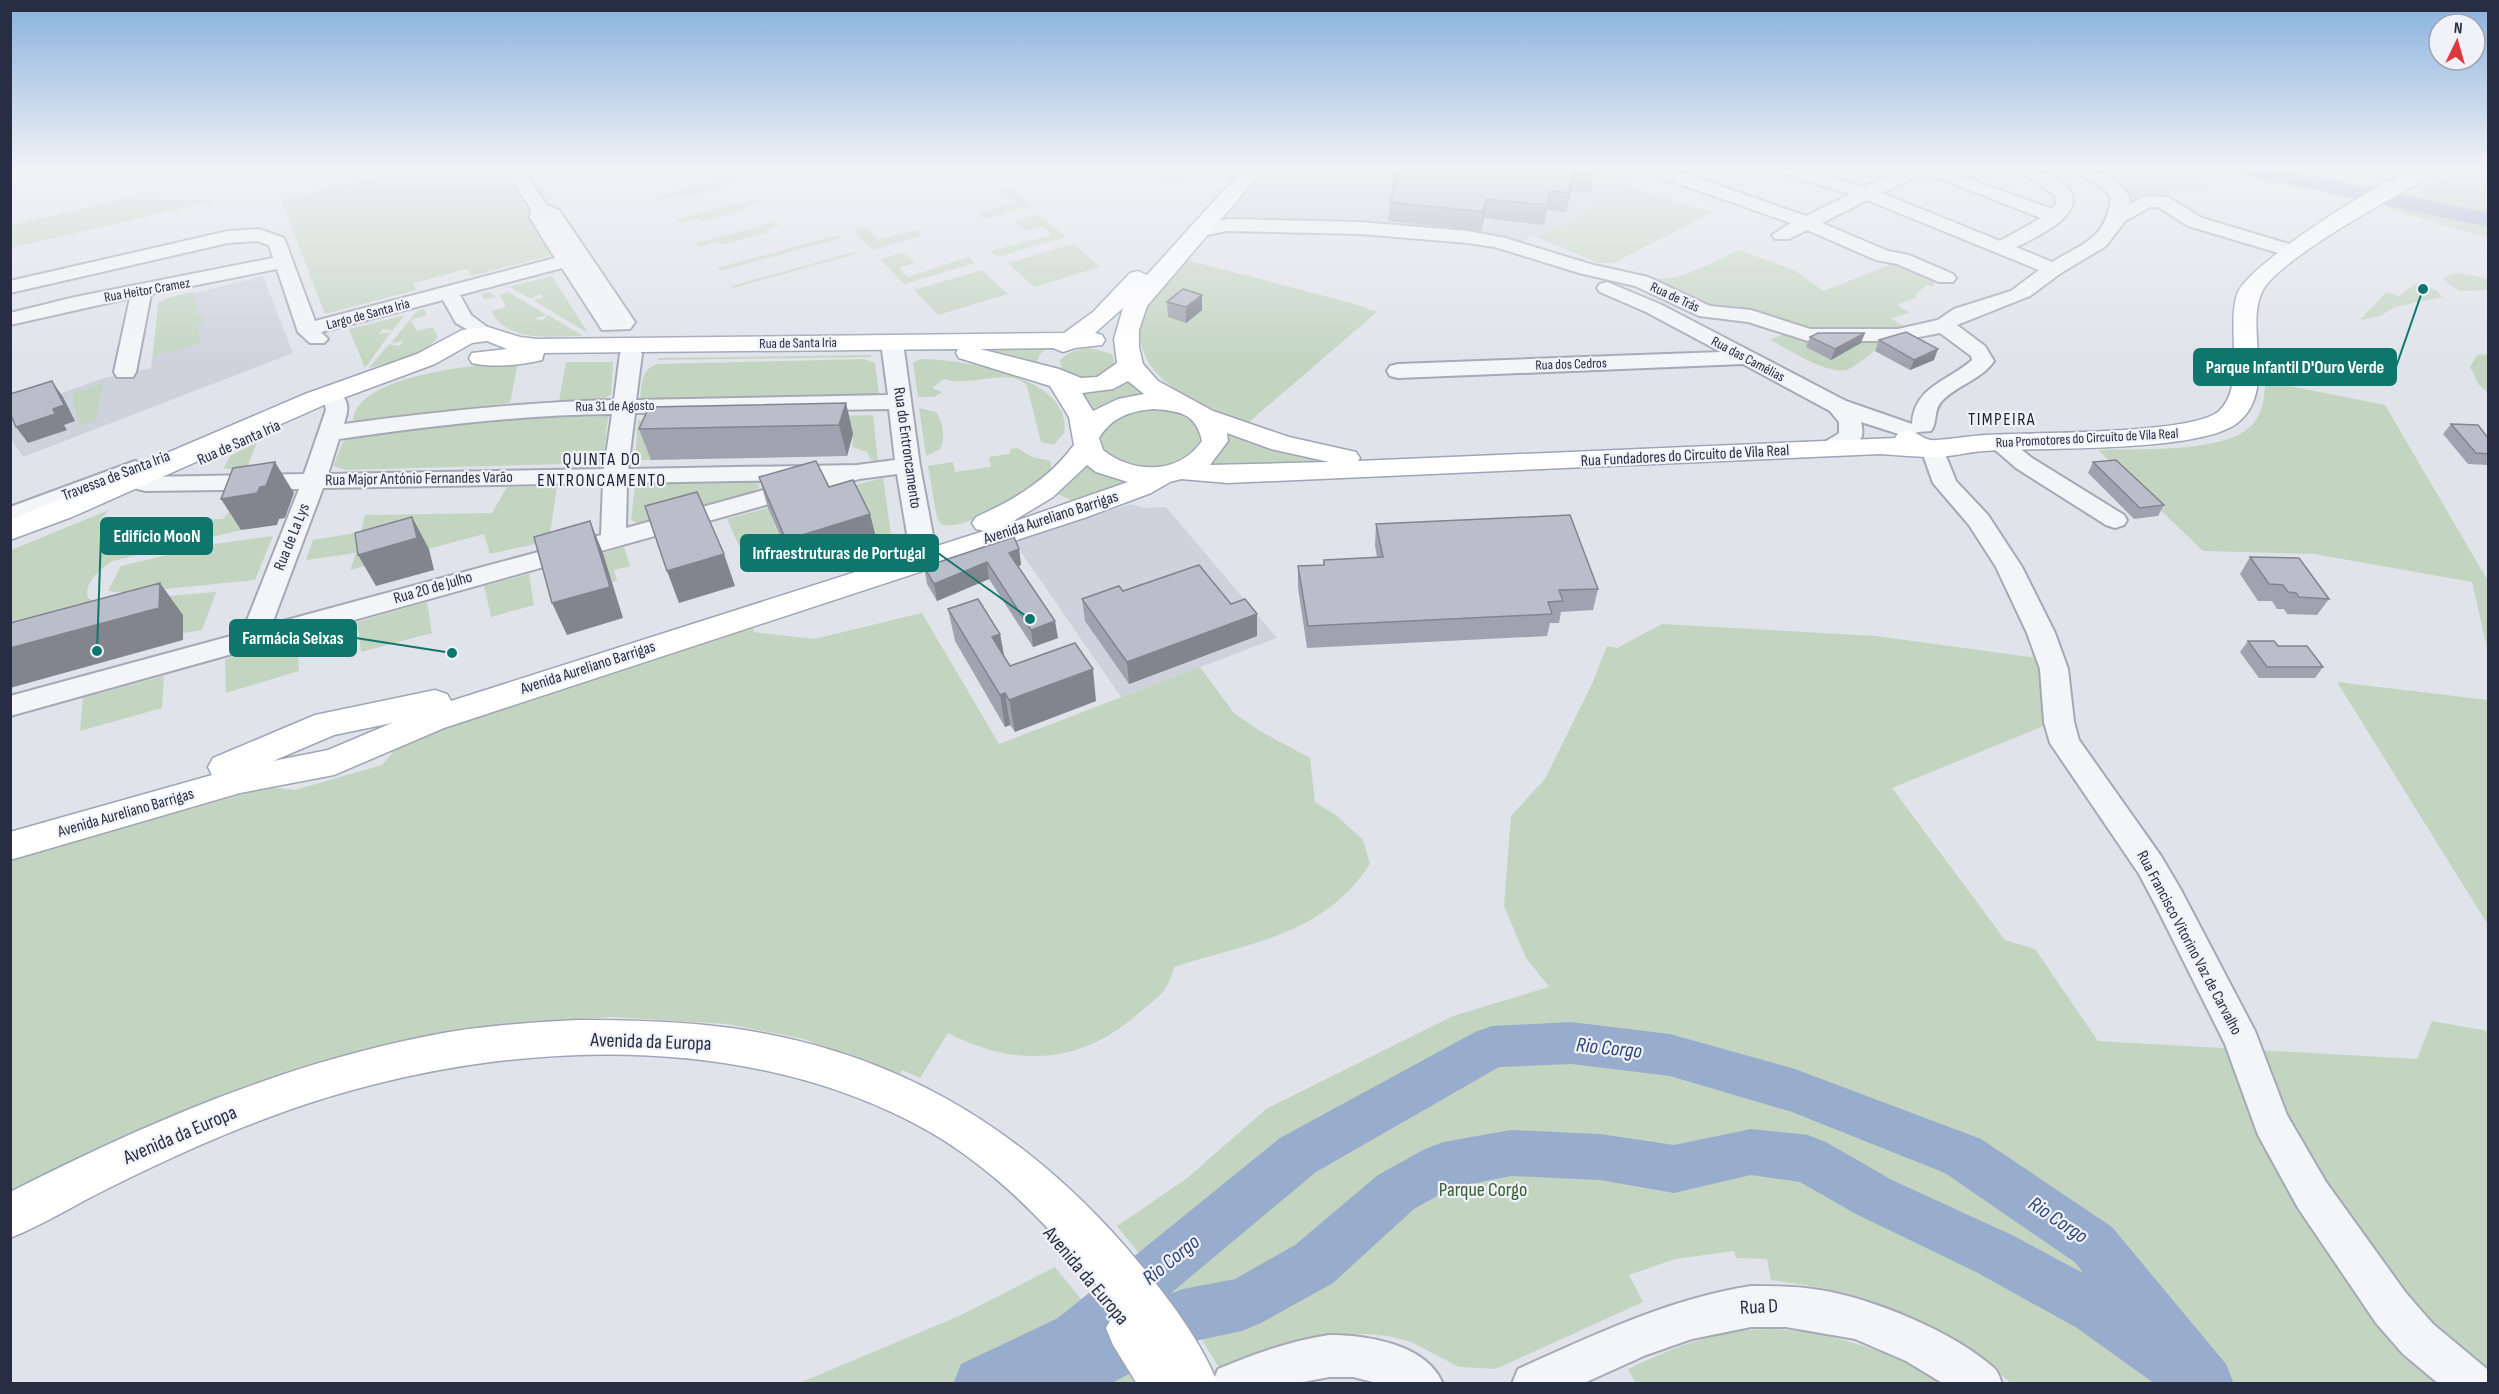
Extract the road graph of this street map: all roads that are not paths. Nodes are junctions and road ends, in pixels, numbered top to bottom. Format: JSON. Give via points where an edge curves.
{"nodes":[{"id":1,"x":549,"y":234,"type":"edge"},
{"id":2,"x":565,"y":234,"type":"edge"},
{"id":3,"x":1177,"y":234,"type":"edge"},
{"id":4,"x":1194,"y":234,"type":"edge"},
{"id":5,"x":1433,"y":234,"type":"edge"},
{"id":6,"x":1831,"y":234,"type":"edge"},
{"id":7,"x":1966,"y":234,"type":"edge"},
{"id":8,"x":2025,"y":234,"type":"edge"},
{"id":9,"x":2107,"y":234,"type":"edge"},
{"id":10,"x":2235,"y":234,"type":"edge"},
{"id":11,"x":2320,"y":234,"type":"edge"},
{"id":12,"x":2000,"y":248,"type":"junction"},
{"id":13,"x":2292,"y":251,"type":"junction"},
{"id":14,"x":567,"y":261,"type":"junction"},
{"id":15,"x":284,"y":262,"type":"junction"},
{"id":16,"x":2053,"y":269,"type":"junction"},
{"id":17,"x":1946,"y":278,"type":"dead end"},
{"id":18,"x":1590,"y":282,"type":"dead end"},
{"id":19,"x":10,"y":287,"type":"edge"},
{"id":20,"x":142,"y":291,"type":"junction"},
{"id":21,"x":448,"y":292,"type":"junction"},
{"id":22,"x":10,"y":319,"type":"edge"},
{"id":23,"x":1946,"y":325,"type":"junction"},
{"id":24,"x":494,"y":336,"type":"junction"},
{"id":25,"x":1080,"y":337,"type":"junction"},
{"id":26,"x":465,"y":345,"type":"junction"},
{"id":27,"x":893,"y":350,"type":"junction"},
{"id":28,"x":631,"y":354,"type":"junction"},
{"id":29,"x":1743,"y":358,"type":"junction"},
{"id":30,"x":1129,"y":359,"type":"junction"},
{"id":31,"x":1398,"y":371,"type":"dead end"},
{"id":32,"x":125,"y":372,"type":"dead end"},
{"id":33,"x":1056,"y":379,"type":"junction"},
{"id":34,"x":336,"y":401,"type":"junction"},
{"id":35,"x":901,"y":402,"type":"junction"},
{"id":36,"x":624,"y":406,"type":"junction"},
{"id":37,"x":1838,"y":406,"type":"junction"},
{"id":38,"x":288,"y":410,"type":"junction"},
{"id":39,"x":1196,"y":412,"type":"junction"},
{"id":40,"x":330,"y":433,"type":"junction"},
{"id":41,"x":1927,"y":439,"type":"junction"},
{"id":42,"x":1087,"y":440,"type":"junction"},
{"id":43,"x":1990,"y":443,"type":"junction"},
{"id":44,"x":1828,"y":449,"type":"junction"},
{"id":45,"x":1491,"y":464,"type":"junction"},
{"id":46,"x":908,"y":466,"type":"junction"},
{"id":47,"x":856,"y":472,"type":"junction"},
{"id":48,"x":1171,"y":473,"type":"junction"},
{"id":49,"x":1233,"y":474,"type":"junction"},
{"id":50,"x":615,"y":475,"type":"junction"},
{"id":51,"x":314,"y":481,"type":"junction"},
{"id":52,"x":146,"y":484,"type":"junction"},
{"id":53,"x":1128,"y":493,"type":"junction"},
{"id":54,"x":10,"y":516,"type":"edge"},
{"id":55,"x":2115,"y":520,"type":"dead end"},
{"id":56,"x":10,"y":531,"type":"edge"},
{"id":57,"x":613,"y":538,"type":"junction"},
{"id":58,"x":10,"y":540,"type":"edge"},
{"id":59,"x":922,"y":546,"type":"junction"},
{"id":60,"x":253,"y":638,"type":"junction"},
{"id":61,"x":10,"y":705,"type":"edge"},
{"id":62,"x":361,"y":716,"type":"junction"},
{"id":63,"x":310,"y":767,"type":"junction"},
{"id":64,"x":10,"y":828,"type":"edge"},
{"id":65,"x":10,"y":846,"type":"edge"},
{"id":66,"x":885,"y":1099,"type":"junction"},
{"id":67,"x":10,"y":1216,"type":"edge"},
{"id":68,"x":10,"y":1232,"type":"edge"},
{"id":69,"x":1166,"y":1383,"type":"edge"},
{"id":70,"x":1194,"y":1383,"type":"edge"},
{"id":71,"x":1233,"y":1383,"type":"edge"},
{"id":72,"x":1422,"y":1383,"type":"edge"},
{"id":73,"x":1533,"y":1383,"type":"edge"},
{"id":74,"x":1981,"y":1383,"type":"edge"},
{"id":75,"x":2472,"y":1383,"type":"edge"}],
"edges":[{"from":1,"to":14,"type":"street"},
{"from":2,"to":14,"type":"street","via":[[624,324],[609,326]]},
{"from":3,"to":25,"type":"main road"},
{"from":4,"to":30,"type":"main road","via":[[1137,303],[1126,330]]},
{"from":5,"to":23,"type":"street","name":"Rua de Trás","via":[[1498,242],[1641,282],[1706,312],[1746,315],[1812,336],[1898,335]]},
{"from":6,"to":17,"type":"street"},
{"from":7,"to":12,"type":"street"},
{"from":8,"to":12,"type":"street"},
{"from":9,"to":16,"type":"street","name":"Rua de Trás","via":[[2103,241]]},
{"from":10,"to":13,"type":"street"},
{"from":11,"to":13,"type":"main road","name":"Rua Promotores do Circuito de Vila Real"},
{"from":12,"to":16,"type":"street"},
{"from":13,"to":43,"type":"main road","name":"Rua Promotores do Circuito de Vila Real","via":[[2260,276],[2248,297],[2246,388],[2240,405],[2226,419],[2204,429],[2175,434]]},
{"from":14,"to":21,"type":"street","name":"Largo de Santa Iria"},
{"from":15,"to":19,"type":"street","name":"Largo de Santa Iria","via":[[277,242],[259,235],[228,237]]},
{"from":15,"to":20,"type":"street","name":"Rua Heitor Cramez"},
{"from":15,"to":21,"type":"street","name":"Largo de Santa Iria","via":[[312,334]]},
{"from":16,"to":23,"type":"street","name":"Rua de Trás","via":[[2019,294],[1951,319]]},
{"from":18,"to":29,"type":"street","name":"Rua das Camélias","via":[[1653,308]]},
{"from":20,"to":22,"type":"street","name":"Rua Heitor Cramez"},
{"from":20,"to":32,"type":"street"},
{"from":21,"to":26,"type":"street"},
{"from":23,"to":41,"type":"street","via":[[1952,334],[1981,353],[1983,361],[1929,401],[1922,418]]},
{"from":24,"to":25,"type":"main road","name":"Rua de Santa Iria","via":[[521,345],[545,346]]},
{"from":24,"to":26,"type":"street"},
{"from":24,"to":26,"type":"main road","via":[[501,348]]},
{"from":25,"to":30,"type":"main road","name":"Rua de Santa Iria","via":[[1114,344]]},
{"from":25,"to":33,"type":"main road","via":[[1052,352],[1045,365]]},
{"from":26,"to":28,"type":"main road","name":"Rua de Santa Iria"},
{"from":26,"to":34,"type":"main road","name":"Rua de Santa Iria"},
{"from":26,"to":38,"type":"main road","name":"Rua de Santa Iria","via":[[364,378]]},
{"from":27,"to":28,"type":"main road","name":"Rua de Santa Iria"},
{"from":27,"to":33,"type":"main road","name":"Rua de Santa Iria","via":[[969,353]]},
{"from":27,"to":35,"type":"street","name":"Rua do Entroncamento"},
{"from":28,"to":36,"type":"street"},
{"from":29,"to":31,"type":"street","name":"Rua dos Cedros"},
{"from":29,"to":37,"type":"street","name":"Rua das Camélias"},
{"from":30,"to":33,"type":"main road","name":"Rua de Santa Iria","via":[[1119,377],[1103,383],[1084,386]]},
{"from":30,"to":39,"type":"main road","via":[[1147,384]]},
{"from":33,"to":42,"type":"main road","via":[[1077,406]]},
{"from":34,"to":40,"type":"street","name":"Rua de La Lys"},
{"from":34,"to":52,"type":"main road","name":"Rua de Santa Iria"},
{"from":35,"to":36,"type":"street","name":"Rua 31 de Agosto"},
{"from":35,"to":46,"type":"street","name":"Rua do Entroncamento"},
{"from":36,"to":40,"type":"street","name":"Rua 31 de Agosto","via":[[487,412]]},
{"from":36,"to":50,"type":"street"},
{"from":37,"to":41,"type":"street","name":"Rua das Camélias"},
{"from":37,"to":44,"type":"street","via":[[1850,421],[1851,435],[1839,446]]},
{"from":38,"to":54,"type":"street","name":"Travessa de Santa Iria"},
{"from":38,"to":56,"type":"main road","name":"Rua de Santa Iria","via":[[110,491]]},
{"from":39,"to":42,"type":"main road","via":[[1164,402],[1125,406],[1095,421]]},
{"from":39,"to":45,"type":"main road","name":"Rua Fundadores do Circuito de Vila Real","via":[[1281,443],[1353,459],[1408,464]]},
{"from":39,"to":48,"type":"main road","via":[[1215,433],[1211,450],[1204,458]]},
{"from":40,"to":51,"type":"street","name":"Rua de La Lys"},
{"from":41,"to":43,"type":"main road","name":"Rua Fundadores do Circuito de Vila Real"},
{"from":41,"to":44,"type":"main road","name":"Rua Fundadores do Circuito de Vila Real","via":[[1880,447]]},
{"from":41,"to":75,"type":"street","name":"Rua Francisco Vitorino Vaz de Carvalho","via":[[1944,483],[1979,520],[2018,584],[2054,669],[2065,743],[2150,865],[2169,899],[2234,1023],[2271,1123],[2288,1157],[2391,1308],[2418,1339]]},
{"from":42,"to":48,"type":"main road","via":[[1100,462],[1112,469],[1145,476]]},
{"from":42,"to":59,"type":"main road","name":"Avenida Aureliano Barrigas","via":[[1063,476],[1034,498],[983,525]]},
{"from":43,"to":55,"type":"street"},
{"from":44,"to":45,"type":"main road","name":"Rua Fundadores do Circuito de Vila Real"},
{"from":45,"to":49,"type":"main road","name":"Rua Fundadores do Circuito de Vila Real"},
{"from":46,"to":47,"type":"street","name":"Rua Major António Fernandes Varão"},
{"from":46,"to":59,"type":"street","name":"Rua do Entroncamento"},
{"from":47,"to":50,"type":"street","name":"Rua Major António Fernandes Varão"},
{"from":47,"to":57,"type":"street","name":"Rua 20 de Julho"},
{"from":48,"to":49,"type":"main road","name":"Rua Fundadores do Circuito de Vila Real"},
{"from":48,"to":53,"type":"main road","name":"Avenida Aureliano Barrigas"},
{"from":49,"to":53,"type":"main road"},
{"from":50,"to":51,"type":"street","name":"Rua Major António Fernandes Varão"},
{"from":50,"to":57,"type":"street"},
{"from":51,"to":52,"type":"street","name":"Rua Major António Fernandes Varão"},
{"from":51,"to":60,"type":"street","name":"Rua de La Lys"},
{"from":52,"to":58,"type":"main road","name":"Rua de Santa Iria"},
{"from":53,"to":63,"type":"main road","name":"Avenida Aureliano Barrigas","via":[[432,718],[360,752]]},
{"from":57,"to":60,"type":"street","name":"Rua 20 de Julho"},
{"from":59,"to":62,"type":"main road","name":"Avenida Aureliano Barrigas","via":[[438,701]]},
{"from":60,"to":61,"type":"street","name":"Rua 20 de Julho"},
{"from":62,"to":63,"type":"main road","via":[[376,730],[372,737]]},
{"from":62,"to":64,"type":"main road","name":"Avenida Aureliano Barrigas","via":[[309,730],[233,764]]},
{"from":63,"to":65,"type":"main road","name":"Avenida Aureliano Barrigas","via":[[240,780]]},
{"from":66,"to":67,"type":"main road","name":"Avenida da Europa","via":[[801,1061],[743,1047],[585,1039],[455,1050],[354,1071],[271,1097],[150,1147]]},
{"from":66,"to":68,"type":"main road","name":"Avenida da Europa","via":[[729,1062],[607,1055],[473,1064],[374,1084],[271,1115],[141,1167]]},
{"from":66,"to":69,"type":"main road","name":"Avenida da Europa","via":[[964,1155],[1067,1248],[1107,1296]]},
{"from":66,"to":70,"type":"main road","name":"Avenida da Europa","via":[[947,1120],[987,1147],[1057,1207],[1139,1302]]},
{"from":71,"to":72,"type":"street","via":[[1284,1363],[1350,1354],[1382,1362]]},
{"from":73,"to":74,"type":"street","name":"Rua D","via":[[1688,1320],[1734,1308],[1775,1305],[1820,1310],[1884,1329],[1929,1350]]}]}
